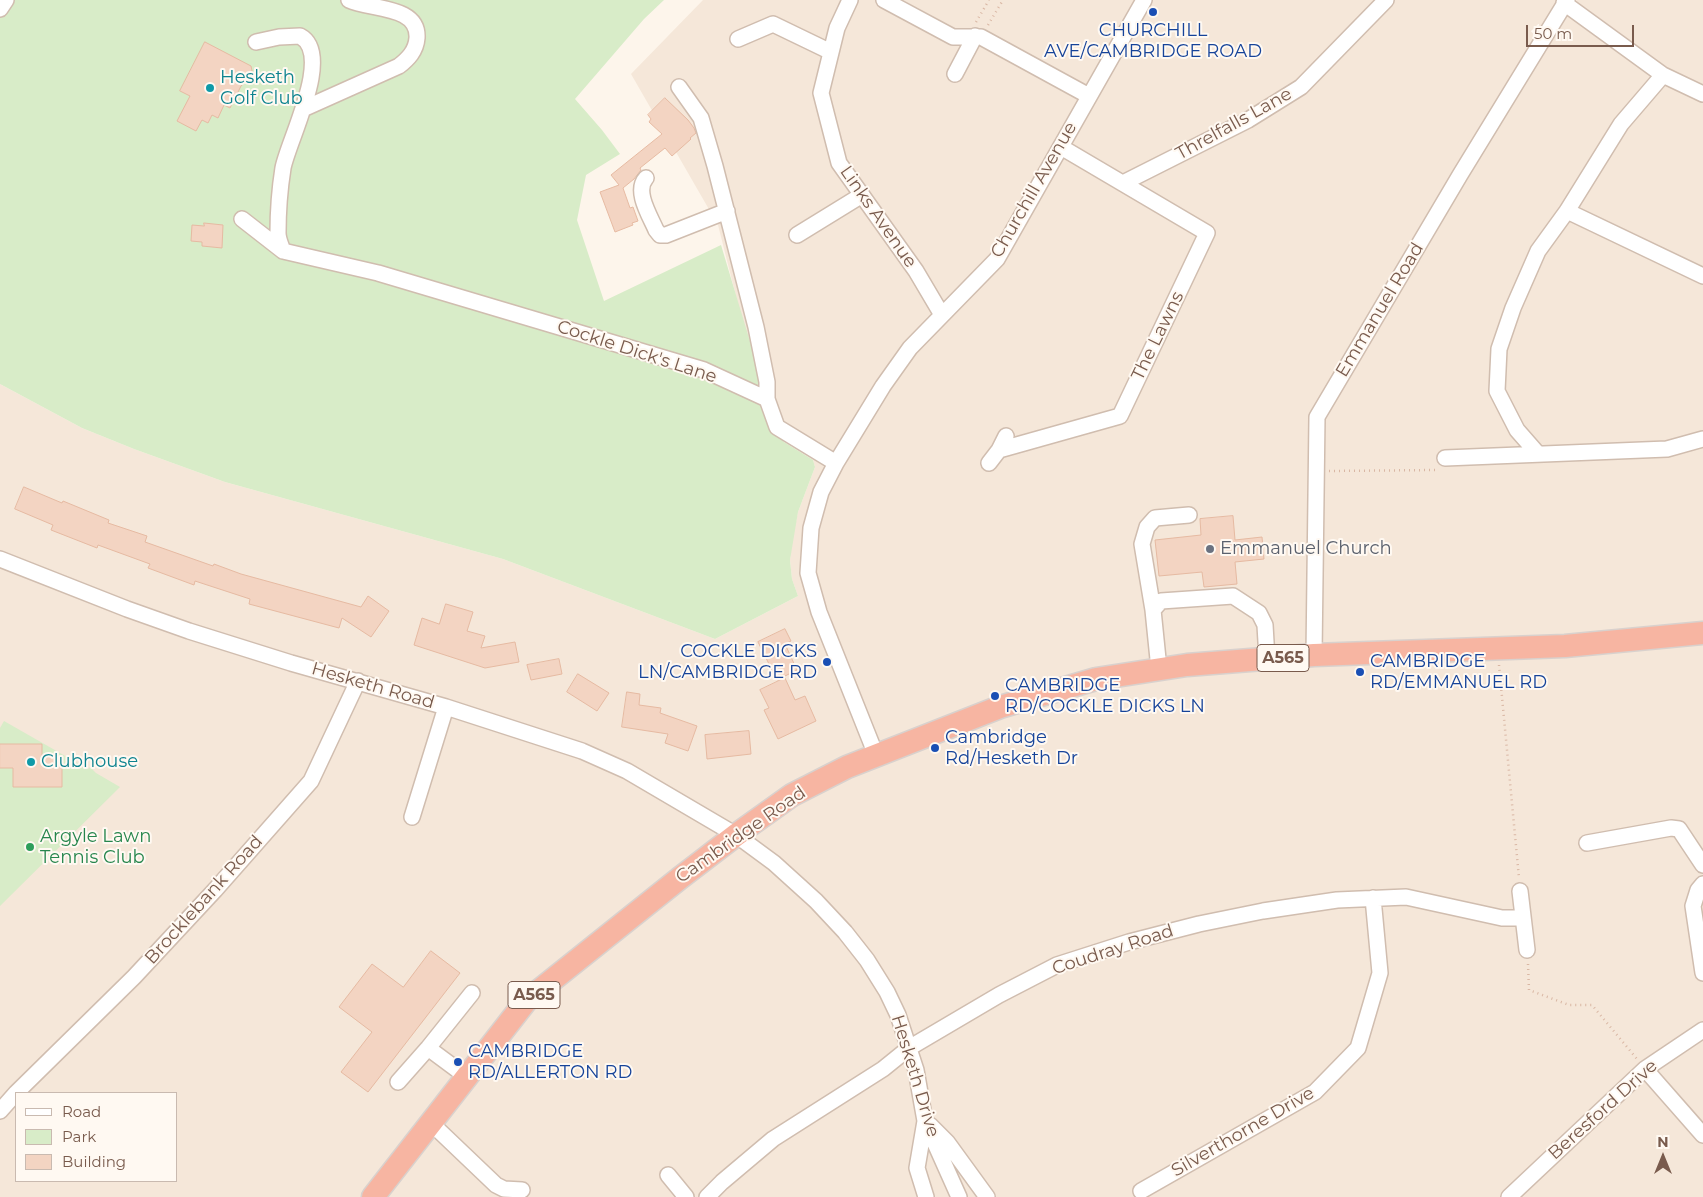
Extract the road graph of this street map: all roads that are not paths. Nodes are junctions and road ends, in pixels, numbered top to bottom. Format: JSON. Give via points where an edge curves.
{"nodes":[{"id":1,"x":6,"y":0,"type":"edge"},
{"id":2,"x":350,"y":0,"type":"edge"},
{"id":3,"x":850,"y":0,"type":"edge"},
{"id":4,"x":884,"y":0,"type":"edge"},
{"id":5,"x":1144,"y":0,"type":"edge"},
{"id":6,"x":1386,"y":0,"type":"edge"},
{"id":7,"x":1566,"y":2,"type":"edge"},
{"id":8,"x":0,"y":9,"type":"edge"},
{"id":9,"x":975,"y":37,"type":"junction"},
{"id":10,"x":738,"y":39,"type":"dead end"},
{"id":11,"x":256,"y":42,"type":"dead end"},
{"id":12,"x":831,"y":52,"type":"junction"},
{"id":13,"x":955,"y":74,"type":"dead end"},
{"id":14,"x":1663,"y":75,"type":"junction"},
{"id":15,"x":679,"y":87,"type":"dead end"},
{"id":16,"x":1703,"y":94,"type":"edge"},
{"id":17,"x":1088,"y":96,"type":"junction"},
{"id":18,"x":303,"y":109,"type":"junction"},
{"id":19,"x":1061,"y":147,"type":"junction"},
{"id":20,"x":646,"y":178,"type":"dead end"},
{"id":21,"x":1122,"y":183,"type":"junction"},
{"id":22,"x":862,"y":194,"type":"junction"},
{"id":23,"x":727,"y":211,"type":"junction"},
{"id":24,"x":1567,"y":211,"type":"junction"},
{"id":25,"x":242,"y":219,"type":"dead end"},
{"id":26,"x":797,"y":235,"type":"dead end"},
{"id":27,"x":283,"y":251,"type":"junction"},
{"id":28,"x":1703,"y":276,"type":"edge"},
{"id":29,"x":942,"y":315,"type":"junction"},
{"id":30,"x":767,"y":400,"type":"junction"},
{"id":31,"x":1006,"y":436,"type":"dead end"},
{"id":32,"x":1703,"y":439,"type":"edge"},
{"id":33,"x":999,"y":450,"type":"junction"},
{"id":34,"x":1538,"y":454,"type":"junction"},
{"id":35,"x":1445,"y":458,"type":"road end"},
{"id":36,"x":836,"y":463,"type":"junction"},
{"id":37,"x":989,"y":463,"type":"dead end"},
{"id":38,"x":1189,"y":515,"type":"dead end"},
{"id":39,"x":0,"y":559,"type":"edge"},
{"id":40,"x":1153,"y":610,"type":"junction"},
{"id":41,"x":1703,"y":633,"type":"edge"},
{"id":42,"x":1314,"y":655,"type":"junction"},
{"id":43,"x":1267,"y":659,"type":"junction"},
{"id":44,"x":1159,"y":669,"type":"junction"},
{"id":45,"x":358,"y":681,"type":"junction"},
{"id":46,"x":446,"y":707,"type":"junction"},
{"id":47,"x":876,"y":755,"type":"junction"},
{"id":48,"x":412,"y":817,"type":"dead end"},
{"id":49,"x":736,"y":835,"type":"junction"},
{"id":50,"x":1588,"y":843,"type":"dead end"},
{"id":51,"x":1703,"y":865,"type":"edge"},
{"id":52,"x":1703,"y":884,"type":"edge"},
{"id":53,"x":1520,"y":891,"type":"road end"},
{"id":54,"x":1373,"y":898,"type":"junction"},
{"id":55,"x":1523,"y":918,"type":"junction"},
{"id":56,"x":1527,"y":950,"type":"road end"},
{"id":57,"x":1703,"y":973,"type":"edge"},
{"id":58,"x":472,"y":993,"type":"dead end"},
{"id":59,"x":1703,"y":1030,"type":"edge"},
{"id":60,"x":428,"y":1048,"type":"junction"},
{"id":61,"x":909,"y":1048,"type":"junction"},
{"id":62,"x":1645,"y":1069,"type":"junction"},
{"id":63,"x":467,"y":1077,"type":"junction"},
{"id":64,"x":398,"y":1082,"type":"dead end"},
{"id":65,"x":17,"y":1092,"type":"edge"},
{"id":66,"x":15,"y":1094,"type":"edge"},
{"id":67,"x":0,"y":1111,"type":"edge"},
{"id":68,"x":925,"y":1121,"type":"junction"},
{"id":69,"x":431,"y":1123,"type":"junction"},
{"id":70,"x":1703,"y":1135,"type":"edge"},
{"id":71,"x":522,"y":1190,"type":"dead end"},
{"id":72,"x":1141,"y":1191,"type":"dead end"},
{"id":73,"x":373,"y":1197,"type":"edge"},
{"id":74,"x":707,"y":1197,"type":"edge"},
{"id":75,"x":926,"y":1197,"type":"edge"},
{"id":76,"x":959,"y":1197,"type":"edge"},
{"id":77,"x":987,"y":1197,"type":"edge"},
{"id":78,"x":1508,"y":1197,"type":"edge"}],
"edges":[{"from":1,"to":8,"type":"street"},
{"from":2,"to":18,"type":"street","via":[[407,16],[417,32],[415,47],[407,61],[399,66]]},
{"from":3,"to":12,"type":"street","name":"Links Avenue","via":[[837,28]]},
{"from":4,"to":9,"type":"street","via":[[954,37]]},
{"from":5,"to":17,"type":"street","name":"Churchill Avenue"},
{"from":6,"to":21,"type":"street","name":"Threlfalls Lane","via":[[1301,87],[1248,120]]},
{"from":7,"to":14,"type":"street"},
{"from":7,"to":42,"type":"street","name":"Emmanuel Road","via":[[1317,417]]},
{"from":9,"to":13,"type":"street"},
{"from":9,"to":17,"type":"street"},
{"from":10,"to":12,"type":"street","via":[[772,24]]},
{"from":11,"to":18,"type":"street","via":[[290,35],[307,41],[312,70]]},
{"from":12,"to":22,"type":"street","name":"Links Avenue","via":[[821,93],[839,163]]},
{"from":14,"to":16,"type":"street"},
{"from":14,"to":24,"type":"street","via":[[1621,124]]},
{"from":15,"to":23,"type":"street","via":[[701,118]]},
{"from":17,"to":19,"type":"street","name":"Churchill Avenue"},
{"from":18,"to":27,"type":"street","via":[[283,166],[278,235]]},
{"from":19,"to":21,"type":"street"},
{"from":19,"to":29,"type":"street","name":"Churchill Avenue","via":[[996,259]]},
{"from":20,"to":23,"type":"street","via":[[641,191],[660,235]]},
{"from":21,"to":33,"type":"street","name":"The Lawns","via":[[1207,233],[1120,416]]},
{"from":22,"to":26,"type":"street"},
{"from":22,"to":29,"type":"street","name":"Links Avenue","via":[[916,271]]},
{"from":23,"to":30,"type":"street","via":[[768,382]]},
{"from":24,"to":28,"type":"street"},
{"from":24,"to":34,"type":"street","via":[[1538,251],[1499,350],[1498,391],[1517,430]]},
{"from":25,"to":27,"type":"street"},
{"from":27,"to":30,"type":"street","name":"Cockle Dick's Lane","via":[[378,273],[704,370]]},
{"from":29,"to":36,"type":"street","name":"Churchill Avenue","via":[[910,348]]},
{"from":30,"to":36,"type":"street","via":[[777,427]]},
{"from":31,"to":33,"type":"street"},
{"from":32,"to":34,"type":"street","via":[[1667,449]]},
{"from":33,"to":37,"type":"street"},
{"from":34,"to":35,"type":"street"},
{"from":36,"to":47,"type":"street","via":[[821,492],[811,528],[808,572],[819,612]]},
{"from":38,"to":40,"type":"street","via":[[1155,518],[1147,527],[1142,544]]},
{"from":39,"to":45,"type":"street","name":"Hesketh Road","via":[[189,631]]},
{"from":40,"to":43,"type":"street","via":[[1161,600],[1233,596],[1259,613],[1264,625]]},
{"from":40,"to":44,"type":"street"},
{"from":41,"to":42,"type":"highway","name":"Cambridge Road","number":"A565","via":[[1565,646]]},
{"from":42,"to":43,"type":"highway","name":"Cambridge Road","number":"A565"},
{"from":43,"to":44,"type":"highway","name":"Cambridge Road","number":"A565"},
{"from":44,"to":47,"type":"highway","name":"Cambridge Road","number":"A565","via":[[1096,679],[1000,707]]},
{"from":45,"to":46,"type":"street","name":"Hesketh Road"},
{"from":45,"to":65,"type":"street","name":"Brocklebank Road","via":[[311,781],[141,970]]},
{"from":46,"to":48,"type":"street"},
{"from":46,"to":49,"type":"street","name":"Hesketh Road","via":[[582,751],[626,771]]},
{"from":47,"to":49,"type":"highway","name":"Cambridge Road","number":"A565","via":[[792,795]]},
{"from":49,"to":61,"type":"street","name":"Hesketh Drive","via":[[781,869],[845,932],[888,992]]},
{"from":49,"to":63,"type":"highway","name":"Cambridge Road","number":"A565","via":[[526,1001]]},
{"from":50,"to":51,"type":"street","via":[[1679,829]]},
{"from":52,"to":57,"type":"street","via":[[1694,906]]},
{"from":53,"to":55,"type":"street"},
{"from":54,"to":55,"type":"street","name":"Coudray Road","via":[[1406,897],[1502,918]]},
{"from":54,"to":61,"type":"street","name":"Coudray Road","via":[[1263,911],[1129,942],[1058,965],[999,995]]},
{"from":54,"to":72,"type":"street","name":"Silverthorne Drive","via":[[1380,973],[1358,1048],[1315,1092]]},
{"from":55,"to":56,"type":"street"},
{"from":58,"to":60,"type":"street"},
{"from":59,"to":62,"type":"street","name":"Beresford Drive"},
{"from":60,"to":63,"type":"street"},
{"from":60,"to":64,"type":"street"},
{"from":61,"to":68,"type":"street","name":"Hesketh Drive"},
{"from":61,"to":74,"type":"street","name":"Coudray Road","via":[[883,1069],[773,1139]]},
{"from":62,"to":70,"type":"street"},
{"from":62,"to":78,"type":"street","name":"Beresford Drive"},
{"from":63,"to":69,"type":"highway","name":"Cambridge Road","number":"A565"},
{"from":66,"to":67,"type":"street","name":"Brocklebank Road"},
{"from":68,"to":75,"type":"street","via":[[917,1168]]},
{"from":68,"to":76,"type":"street","name":"Hesketh Drive"},
{"from":68,"to":77,"type":"street","via":[[947,1142]]},
{"from":69,"to":71,"type":"street","via":[[496,1185],[504,1190]]},
{"from":69,"to":73,"type":"highway","name":"Cambridge Road","number":"A565"}]}
